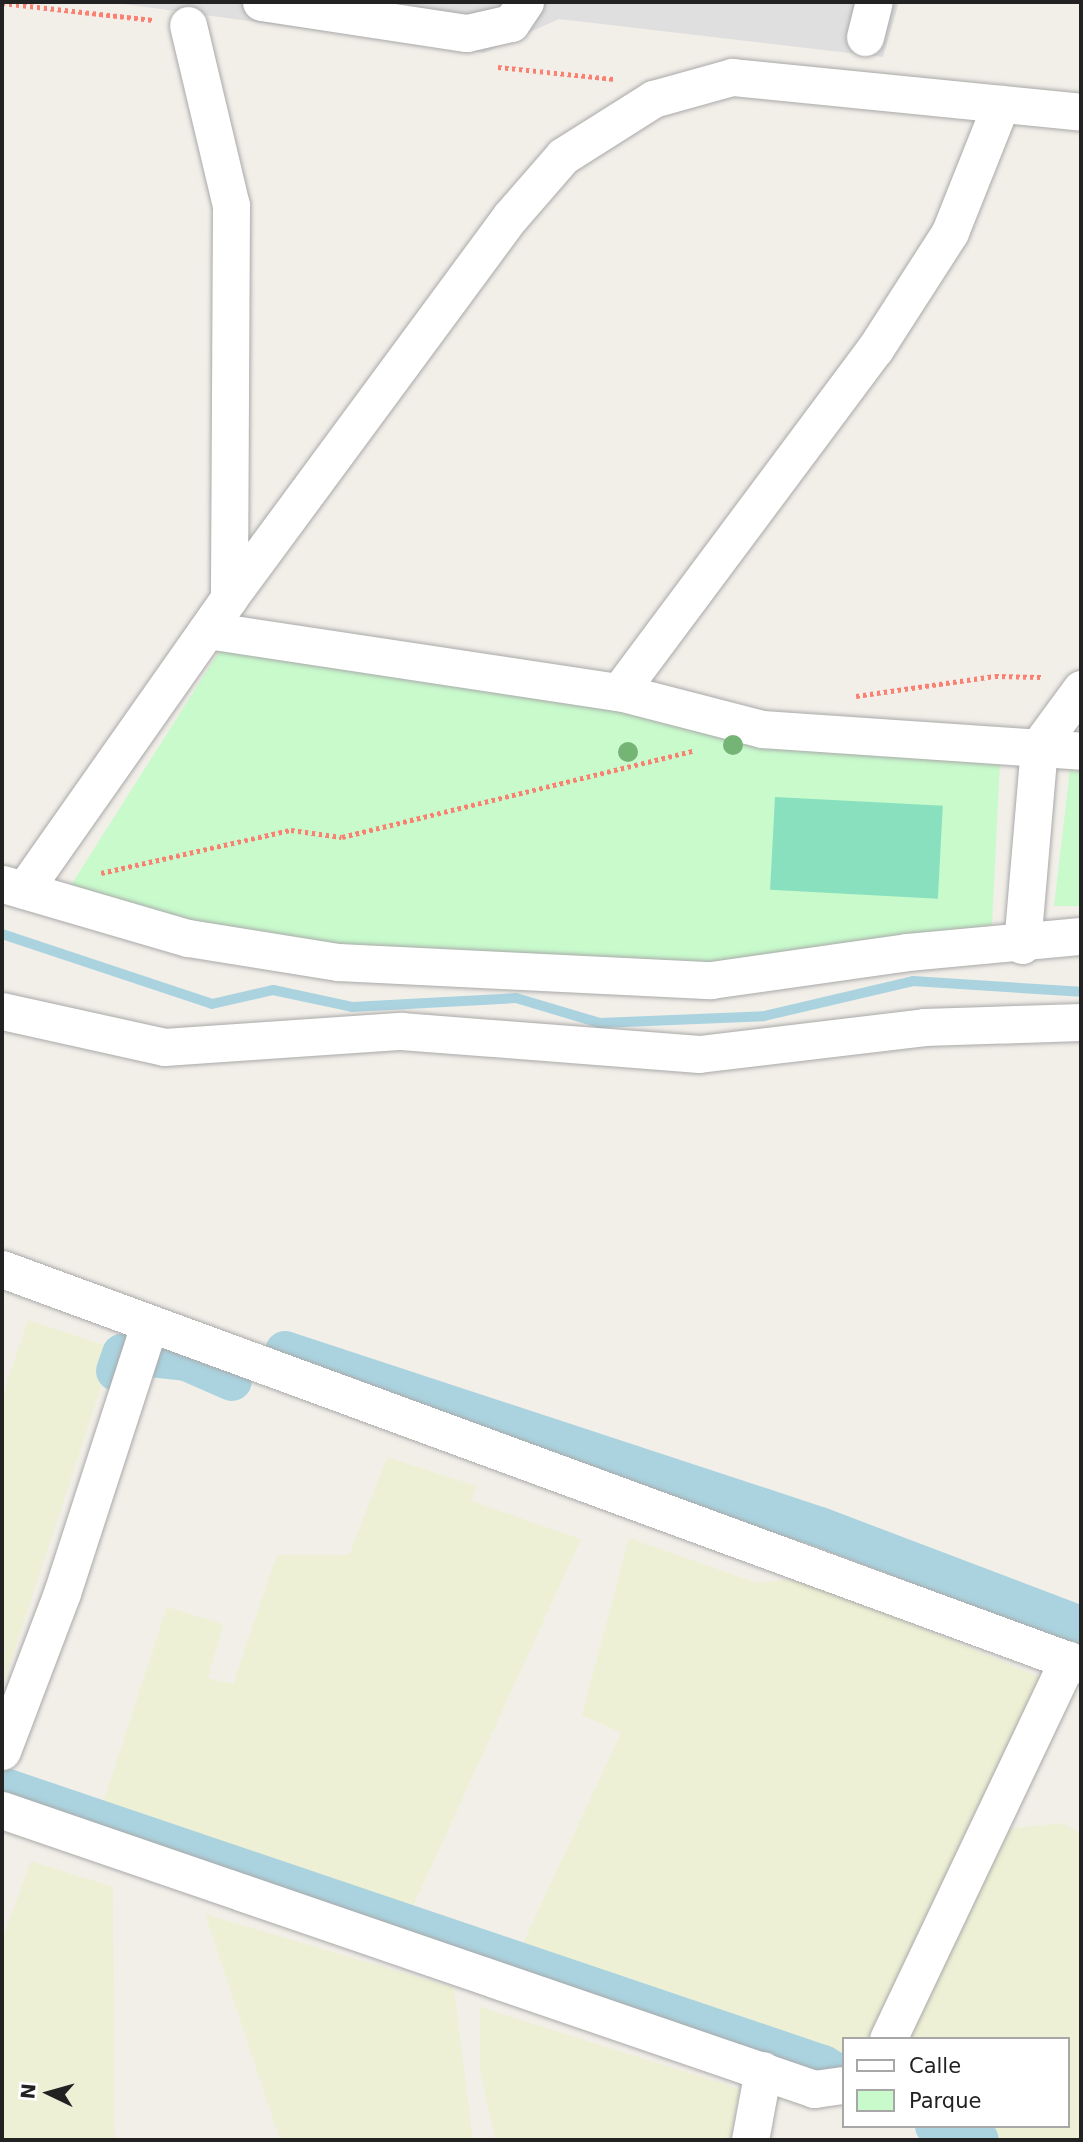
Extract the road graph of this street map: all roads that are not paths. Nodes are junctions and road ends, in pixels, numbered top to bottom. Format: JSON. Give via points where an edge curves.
{"nodes":[{"id":1,"x":261,"y":2,"type":"edge"},
{"id":2,"x":525,"y":2,"type":"edge"},
{"id":3,"x":874,"y":2,"type":"edge"},
{"id":4,"x":188,"y":25,"type":"dead end"},
{"id":5,"x":865,"y":37,"type":"dead end"},
{"id":6,"x":1001,"y":104,"type":"junction"},
{"id":7,"x":1081,"y":112,"type":"edge"},
{"id":8,"x":229,"y":598,"type":"junction"},
{"id":9,"x":207,"y":630,"type":"junction"},
{"id":10,"x":1069,"y":683,"type":"edge"},
{"id":11,"x":619,"y":692,"type":"junction"},
{"id":12,"x":1039,"y":746,"type":"junction"},
{"id":13,"x":1081,"y":751,"type":"edge"},
{"id":14,"x":13,"y":887,"type":"edge"},
{"id":15,"x":1081,"y":936,"type":"edge"},
{"id":16,"x":1022,"y":945,"type":"junction"},
{"id":17,"x":2,"y":1011,"type":"edge"},
{"id":18,"x":1081,"y":1022,"type":"edge"},
{"id":19,"x":2,"y":1269,"type":"edge"},
{"id":20,"x":149,"y":1325,"type":"junction"},
{"id":21,"x":1074,"y":1663,"type":"edge"},
{"id":22,"x":2,"y":1751,"type":"edge"},
{"id":23,"x":2,"y":1810,"type":"edge"},
{"id":24,"x":889,"y":2037,"type":"edge"},
{"id":25,"x":763,"y":2070,"type":"junction"},
{"id":26,"x":842,"y":2085,"type":"edge"},
{"id":27,"x":750,"y":2140,"type":"edge"}],
"edges":[{"from":1,"to":2,"type":"street","via":[[467,33],[511,23]]},
{"from":3,"to":5,"type":"street"},
{"from":4,"to":8,"type":"street","via":[[231,205]]},
{"from":6,"to":7,"type":"street"},
{"from":6,"to":8,"type":"street","via":[[732,77],[653,99],[563,156],[510,217]]},
{"from":6,"to":11,"type":"street","via":[[950,232],[876,349]]},
{"from":8,"to":9,"type":"street"},
{"from":9,"to":11,"type":"street"},
{"from":9,"to":14,"type":"street"},
{"from":10,"to":12,"type":"street"},
{"from":11,"to":12,"type":"street","via":[[762,729]]},
{"from":12,"to":13,"type":"street"},
{"from":12,"to":16,"type":"street"},
{"from":14,"to":16,"type":"street","via":[[188,938],[338,962],[711,980],[907,952]]},
{"from":15,"to":16,"type":"street"},
{"from":17,"to":18,"type":"street","via":[[164,1047],[401,1031],[699,1054],[924,1027]]},
{"from":19,"to":20,"type":"street"},
{"from":20,"to":21,"type":"street"},
{"from":20,"to":22,"type":"street","via":[[62,1593]]},
{"from":21,"to":24,"type":"street"},
{"from":23,"to":25,"type":"street"},
{"from":25,"to":26,"type":"street","via":[[814,2088]]},
{"from":25,"to":27,"type":"street"}]}
